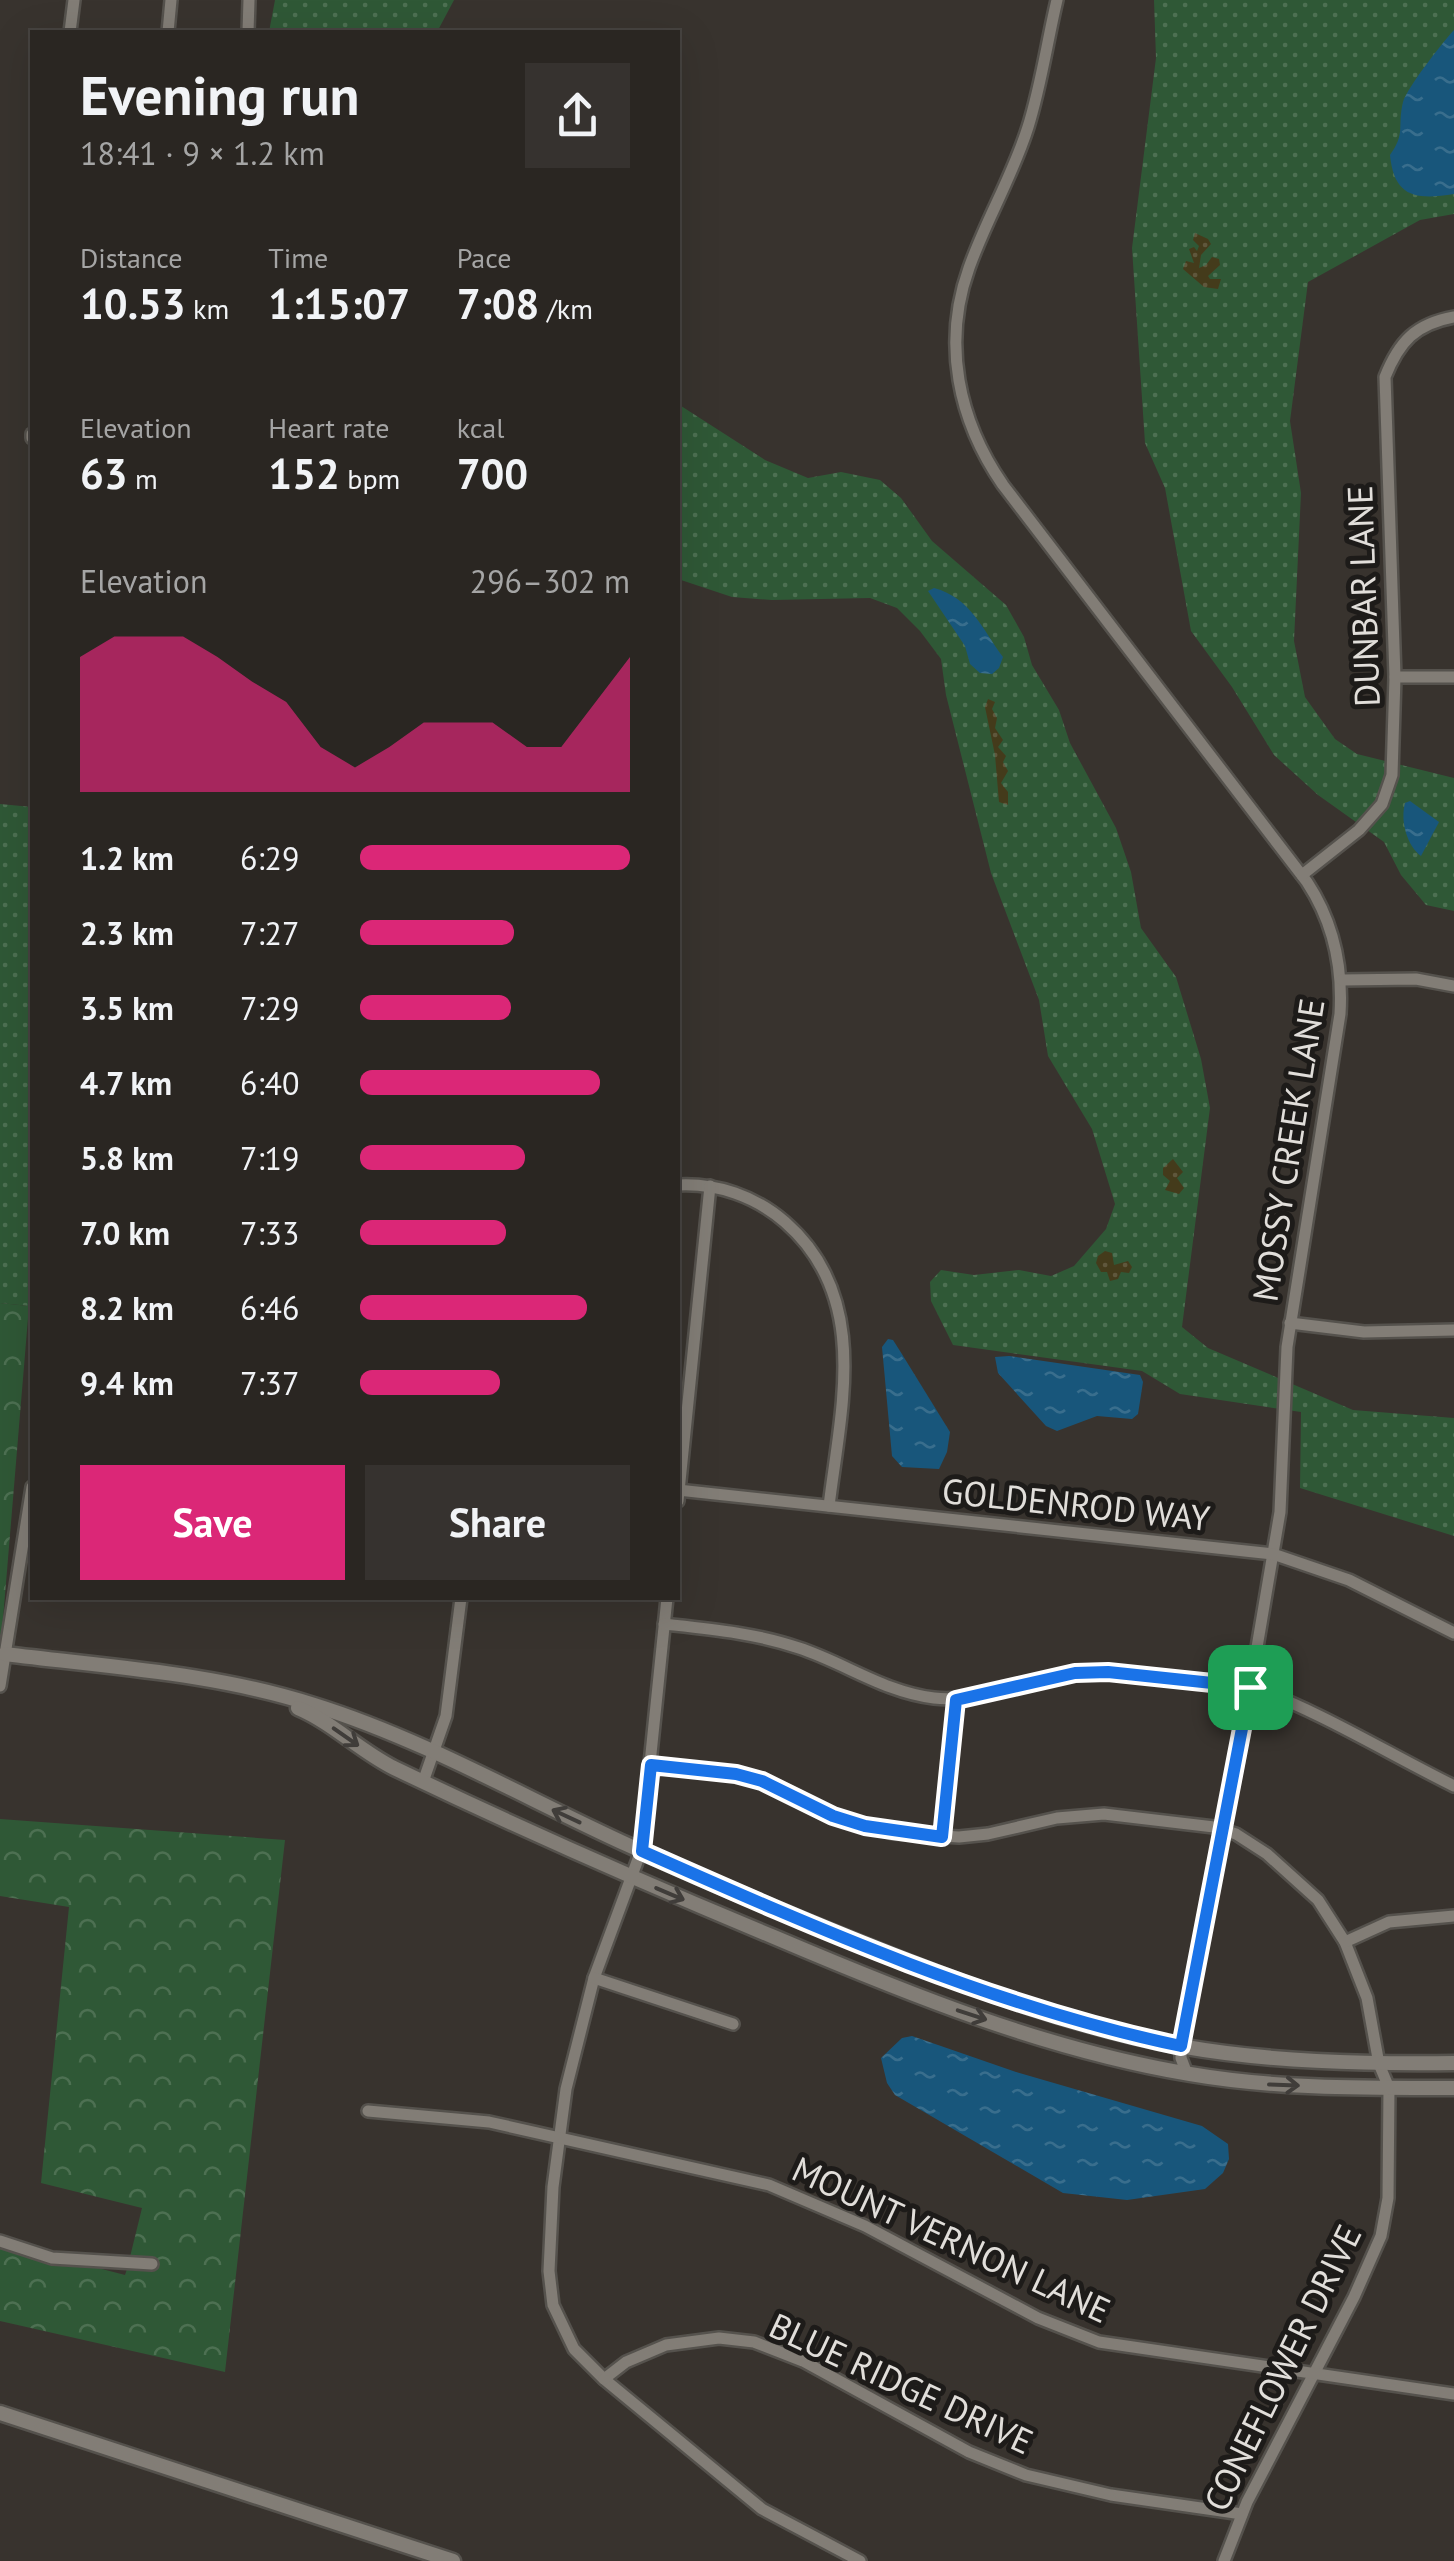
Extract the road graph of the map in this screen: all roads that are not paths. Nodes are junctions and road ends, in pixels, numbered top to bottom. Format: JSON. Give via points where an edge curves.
{"nodes":[{"id":1,"x":74,"y":0,"type":"edge"},
{"id":2,"x":171,"y":0,"type":"edge"},
{"id":3,"x":249,"y":0,"type":"edge"},
{"id":4,"x":1057,"y":0,"type":"edge"},
{"id":5,"x":70,"y":30,"type":"edge"},
{"id":6,"x":168,"y":30,"type":"edge"},
{"id":7,"x":248,"y":30,"type":"edge"},
{"id":8,"x":1454,"y":317,"type":"edge"},
{"id":9,"x":1395,"y":677,"type":"junction"},
{"id":10,"x":1454,"y":678,"type":"edge"},
{"id":11,"x":1302,"y":875,"type":"junction"},
{"id":12,"x":1342,"y":980,"type":"junction"},
{"id":13,"x":1454,"y":986,"type":"edge"},
{"id":14,"x":680,"y":1185,"type":"edge"},
{"id":15,"x":710,"y":1186,"type":"junction"},
{"id":16,"x":1290,"y":1323,"type":"junction"},
{"id":17,"x":1454,"y":1330,"type":"edge"},
{"id":18,"x":680,"y":1471,"type":"edge"},
{"id":19,"x":680,"y":1490,"type":"edge"},
{"id":20,"x":30,"y":1499,"type":"edge"},
{"id":21,"x":829,"y":1506,"type":"junction"},
{"id":22,"x":1273,"y":1554,"type":"junction"},
{"id":23,"x":461,"y":1600,"type":"edge"},
{"id":24,"x":667,"y":1600,"type":"edge"},
{"id":25,"x":664,"y":1624,"type":"junction"},
{"id":26,"x":1454,"y":1632,"type":"edge"},
{"id":27,"x":6,"y":1654,"type":"junction"},
{"id":28,"x":0,"y":1686,"type":"edge"},
{"id":29,"x":1250,"y":1687,"type":"junction"},
{"id":30,"x":261,"y":1691,"type":"junction"},
{"id":31,"x":956,"y":1700,"type":"junction"},
{"id":32,"x":434,"y":1754,"type":"junction"},
{"id":33,"x":651,"y":1765,"type":"junction"},
{"id":34,"x":423,"y":1782,"type":"junction"},
{"id":35,"x":1454,"y":1786,"type":"edge"},
{"id":36,"x":1223,"y":1830,"type":"junction"},
{"id":37,"x":942,"y":1837,"type":"junction"},
{"id":38,"x":642,"y":1851,"type":"junction"},
{"id":39,"x":632,"y":1878,"type":"junction"},
{"id":40,"x":1454,"y":1916,"type":"edge"},
{"id":41,"x":1345,"y":1942,"type":"junction"},
{"id":42,"x":594,"y":1978,"type":"junction"},
{"id":43,"x":732,"y":2024,"type":"dead end"},
{"id":44,"x":1181,"y":2046,"type":"junction"},
{"id":45,"x":1454,"y":2063,"type":"edge"},
{"id":46,"x":1379,"y":2064,"type":"junction"},
{"id":47,"x":1406,"y":2064,"type":"junction"},
{"id":48,"x":1187,"y":2074,"type":"junction"},
{"id":49,"x":1389,"y":2088,"type":"junction"},
{"id":50,"x":1454,"y":2088,"type":"edge"},
{"id":51,"x":368,"y":2111,"type":"dead end"},
{"id":52,"x":559,"y":2138,"type":"junction"},
{"id":53,"x":0,"y":2241,"type":"edge"},
{"id":54,"x":152,"y":2264,"type":"dead end"},
{"id":55,"x":1314,"y":2374,"type":"junction"},
{"id":56,"x":604,"y":2379,"type":"junction"},
{"id":57,"x":1454,"y":2394,"type":"edge"},
{"id":58,"x":0,"y":2413,"type":"edge"},
{"id":59,"x":1242,"y":2514,"type":"junction"},
{"id":60,"x":454,"y":2561,"type":"edge"},
{"id":61,"x":860,"y":2561,"type":"edge"},
{"id":62,"x":1224,"y":2561,"type":"edge"}],
"edges":[{"from":1,"to":5,"type":"street"},
{"from":2,"to":6,"type":"street"},
{"from":3,"to":7,"type":"street"},
{"from":4,"to":11,"type":"street","name":"MOSSY CREEK LANE","via":[[1028,127],[960,303],[956,364],[964,409],[1003,485]]},
{"from":8,"to":9,"type":"street","name":"DUNBAR LANE","via":[[1412,331],[1385,377]]},
{"from":9,"to":10,"type":"street"},
{"from":9,"to":11,"type":"street","name":"DUNBAR LANE","via":[[1394,760],[1382,804]]},
{"from":11,"to":12,"type":"street","name":"MOSSY CREEK LANE","via":[[1328,922]]},
{"from":12,"to":13,"type":"street","via":[[1416,978]]},
{"from":12,"to":16,"type":"street","name":"MOSSY CREEK LANE"},
{"from":14,"to":15,"type":"street"},
{"from":15,"to":18,"type":"street"},
{"from":15,"to":21,"type":"street","via":[[777,1216],[805,1242],[829,1281],[845,1344]]},
{"from":16,"to":17,"type":"street","via":[[1364,1332]]},
{"from":16,"to":22,"type":"street","name":"MOSSY CREEK LANE"},
{"from":19,"to":21,"type":"street","name":"GOLDENROD WAY"},
{"from":20,"to":27,"type":"street"},
{"from":21,"to":22,"type":"street","name":"GOLDENROD WAY"},
{"from":22,"to":26,"type":"street","name":"GOLDENROD WAY","via":[[1349,1580]]},
{"from":22,"to":29,"type":"street","name":"MOSSY CREEK LANE"},
{"from":23,"to":32,"type":"street","via":[[446,1716]]},
{"from":24,"to":25,"type":"street"},
{"from":25,"to":31,"type":"street","via":[[767,1638],[900,1691]]},
{"from":25,"to":33,"type":"street"},
{"from":27,"to":28,"type":"street"},
{"from":27,"to":30,"type":"street"},
{"from":29,"to":31,"type":"street","via":[[1075,1673]]},
{"from":29,"to":35,"type":"street"},
{"from":29,"to":36,"type":"street","name":"MOSSY CREEK LANE"},
{"from":30,"to":32,"type":"street","via":[[359,1720]]},
{"from":30,"to":34,"type":"street","one_way":true,"via":[[314,1715]]},
{"from":31,"to":37,"type":"street"},
{"from":32,"to":34,"type":"street"},
{"from":38,"to":32,"type":"street","one_way":true},
{"from":33,"to":37,"type":"street","name":"CONEFLOWER DRIVE","via":[[736,1774],[865,1826]]},
{"from":33,"to":38,"type":"street"},
{"from":34,"to":39,"type":"street"},
{"from":36,"to":37,"type":"street","name":"CONEFLOWER DRIVE","via":[[1104,1814]]},
{"from":36,"to":41,"type":"street","name":"CONEFLOWER DRIVE","via":[[1266,1854],[1318,1900]]},
{"from":36,"to":44,"type":"street","name":"MOSSY CREEK LANE"},
{"from":38,"to":39,"type":"street"},
{"from":38,"to":44,"type":"street","via":[[1015,2002]]},
{"from":39,"to":42,"type":"street"},
{"from":39,"to":48,"type":"street","one_way":true,"via":[[926,2000],[1058,2044]]},
{"from":40,"to":41,"type":"street","via":[[1389,1922]]},
{"from":41,"to":46,"type":"street","name":"CONEFLOWER DRIVE","via":[[1368,1998]]},
{"from":42,"to":43,"type":"street"},
{"from":42,"to":52,"type":"street"},
{"from":44,"to":46,"type":"street"},
{"from":44,"to":48,"type":"street","name":"MOSSY CREEK LANE"},
{"from":45,"to":47,"type":"street"},
{"from":46,"to":47,"type":"street"},
{"from":46,"to":49,"type":"street","name":"CONEFLOWER DRIVE"},
{"from":47,"to":49,"type":"street"},
{"from":48,"to":49,"type":"street","one_way":true,"via":[[1268,2085]]},
{"from":49,"to":50,"type":"street"},
{"from":49,"to":55,"type":"street","name":"CONEFLOWER DRIVE","via":[[1381,2236]]},
{"from":51,"to":52,"type":"street","name":"MOUNT VERNON LANE","via":[[489,2122]]},
{"from":52,"to":55,"type":"street","name":"MOUNT VERNON LANE","via":[[788,2192],[1099,2342]]},
{"from":52,"to":56,"type":"street","via":[[550,2246],[553,2305],[574,2348]]},
{"from":53,"to":54,"type":"street","via":[[52,2258]]},
{"from":55,"to":57,"type":"street","name":"MOUNT VERNON LANE"},
{"from":55,"to":59,"type":"street","name":"CONEFLOWER DRIVE"},
{"from":56,"to":59,"type":"street","name":"BLUE RIDGE DRIVE","via":[[666,2345],[708,2338],[754,2342],[1026,2475]]},
{"from":56,"to":61,"type":"street","via":[[762,2509]]},
{"from":58,"to":60,"type":"street"},
{"from":59,"to":62,"type":"street","name":"CONEFLOWER DRIVE"}]}
